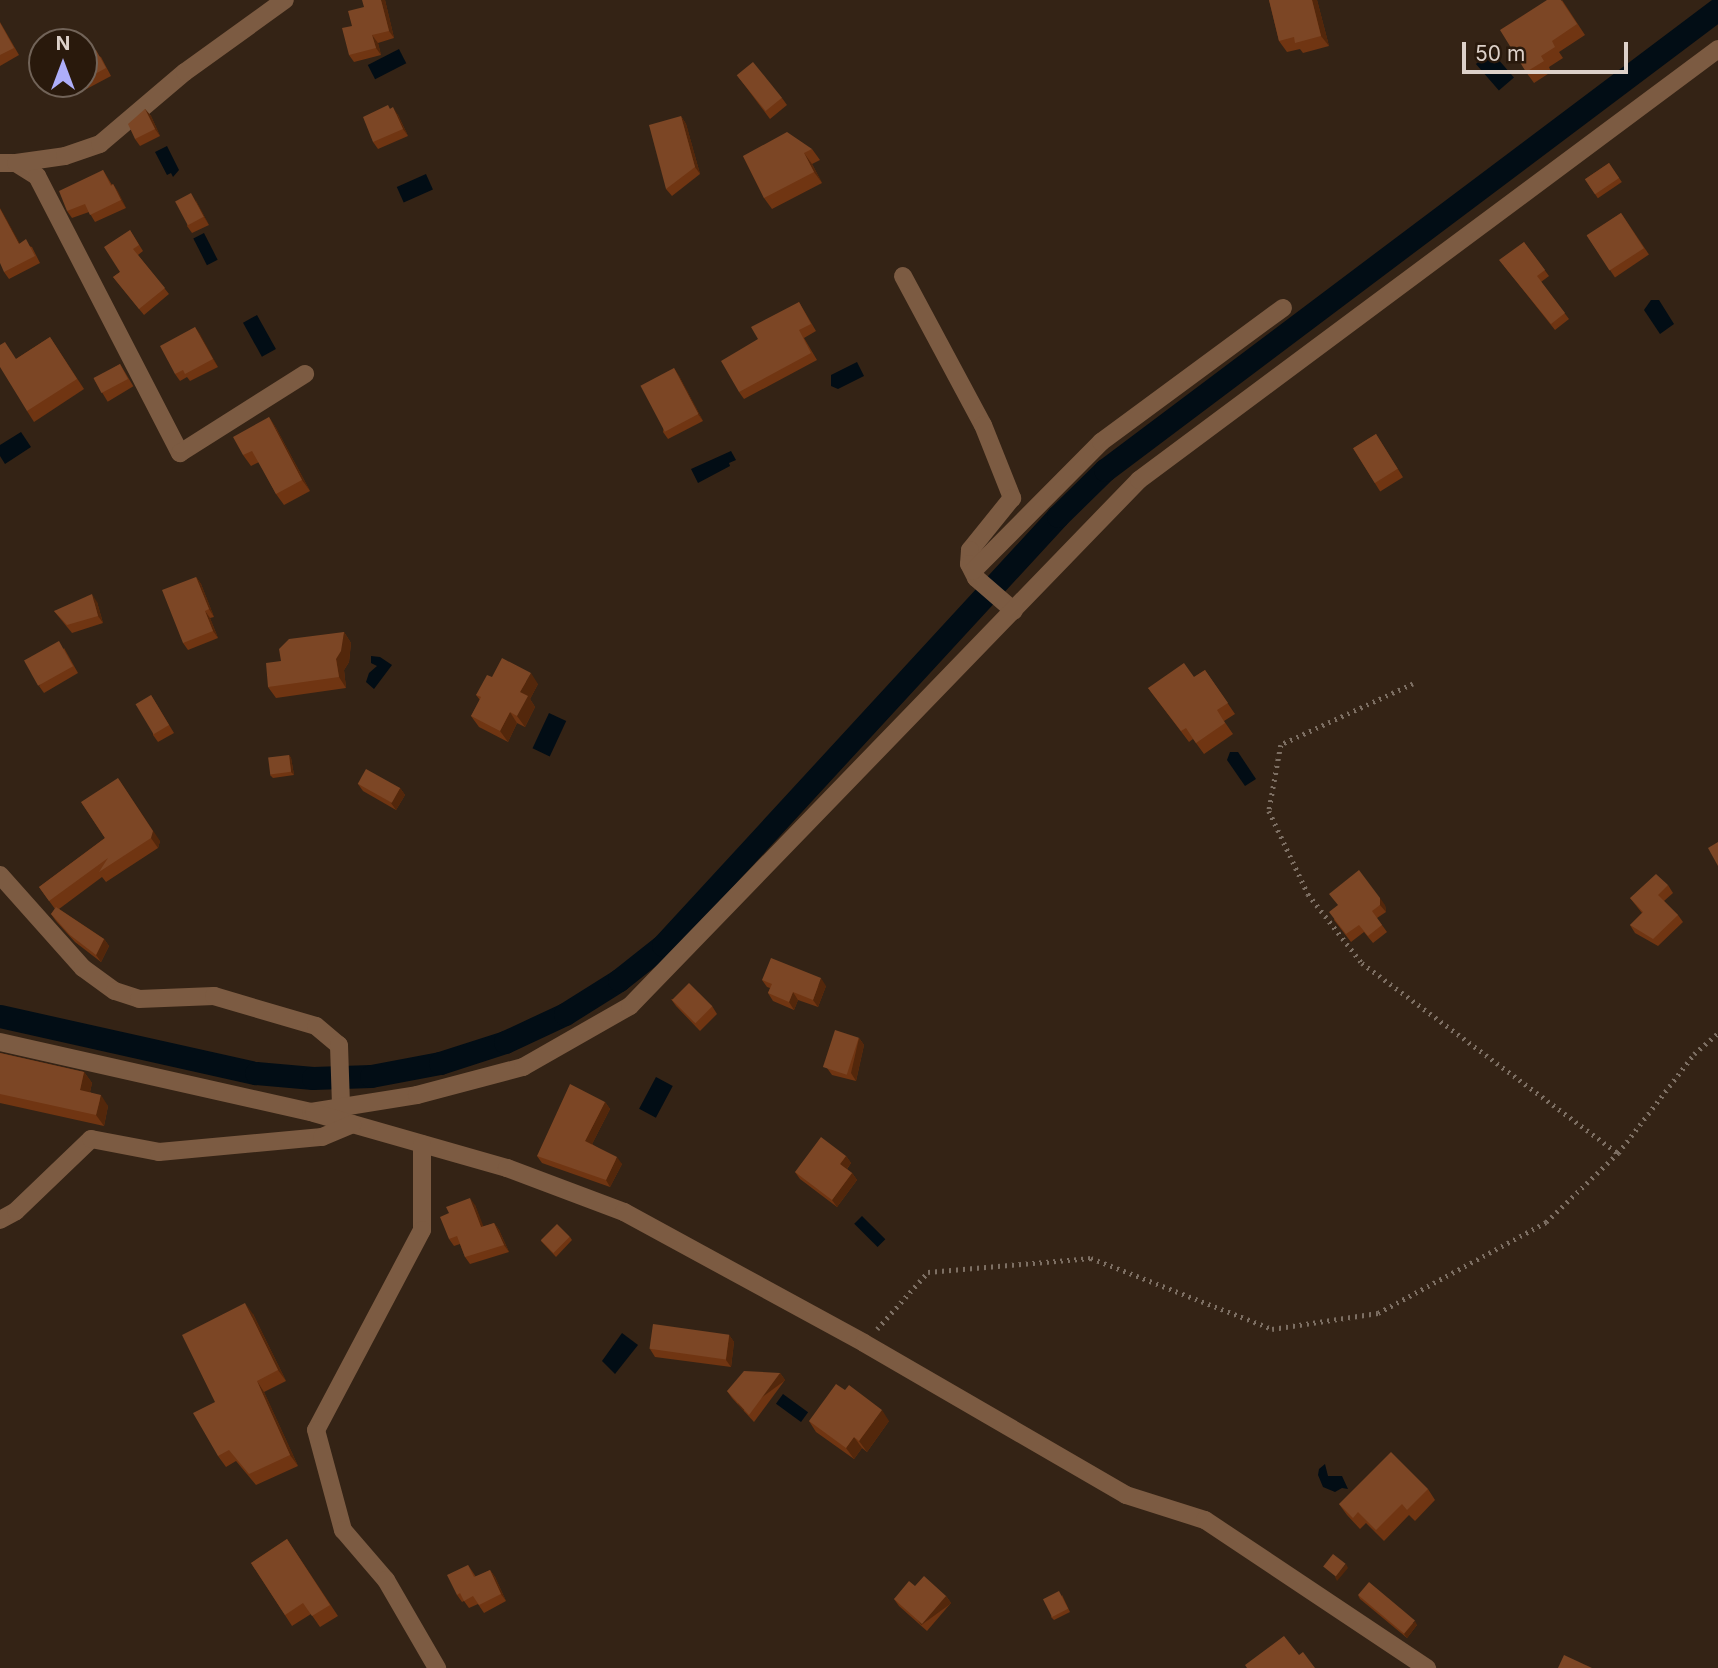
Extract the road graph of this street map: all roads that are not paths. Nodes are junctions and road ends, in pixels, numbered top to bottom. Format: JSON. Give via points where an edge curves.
{"nodes":[{"id":1,"x":285,"y":0,"type":"edge"},
{"id":2,"x":1718,"y":49,"type":"edge"},
{"id":3,"x":8,"y":163,"type":"edge"},
{"id":4,"x":903,"y":276,"type":"dead end"},
{"id":5,"x":1283,"y":308,"type":"dead end"},
{"id":6,"x":305,"y":374,"type":"dead end"},
{"id":7,"x":974,"y":575,"type":"junction"},
{"id":8,"x":1014,"y":611,"type":"junction"},
{"id":9,"x":0,"y":875,"type":"edge"},
{"id":10,"x":0,"y":1042,"type":"edge"},
{"id":11,"x":341,"y":1105,"type":"junction"},
{"id":12,"x":310,"y":1112,"type":"junction"},
{"id":13,"x":352,"y":1124,"type":"junction"},
{"id":14,"x":422,"y":1144,"type":"junction"},
{"id":15,"x":0,"y":1220,"type":"edge"},
{"id":16,"x":436,"y":1668,"type":"edge"},
{"id":17,"x":1427,"y":1668,"type":"edge"}],
"edges":[{"from":1,"to":3,"type":"street","via":[[185,72],[100,144],[65,156]]},
{"from":2,"to":8,"type":"street","via":[[1139,480]]},
{"from":3,"to":6,"type":"street","via":[[37,176],[180,453]]},
{"from":4,"to":7,"type":"street","via":[[983,425],[1012,498],[970,550]]},
{"from":5,"to":7,"type":"street","via":[[1101,442]]},
{"from":7,"to":8,"type":"street"},
{"from":8,"to":11,"type":"street","via":[[630,1006],[523,1067],[417,1095]]},
{"from":9,"to":11,"type":"street","via":[[83,968],[115,991],[139,999],[214,996],[316,1026],[339,1045]]},
{"from":10,"to":12,"type":"street"},
{"from":11,"to":12,"type":"street"},
{"from":12,"to":13,"type":"street"},
{"from":13,"to":14,"type":"street"},
{"from":13,"to":15,"type":"street","via":[[323,1137],[159,1152],[91,1139],[16,1211]]},
{"from":14,"to":16,"type":"street","via":[[422,1230],[316,1430],[343,1530],[386,1580]]},
{"from":14,"to":17,"type":"street","via":[[507,1168],[624,1212],[864,1343],[1126,1495],[1205,1520]]}]}
